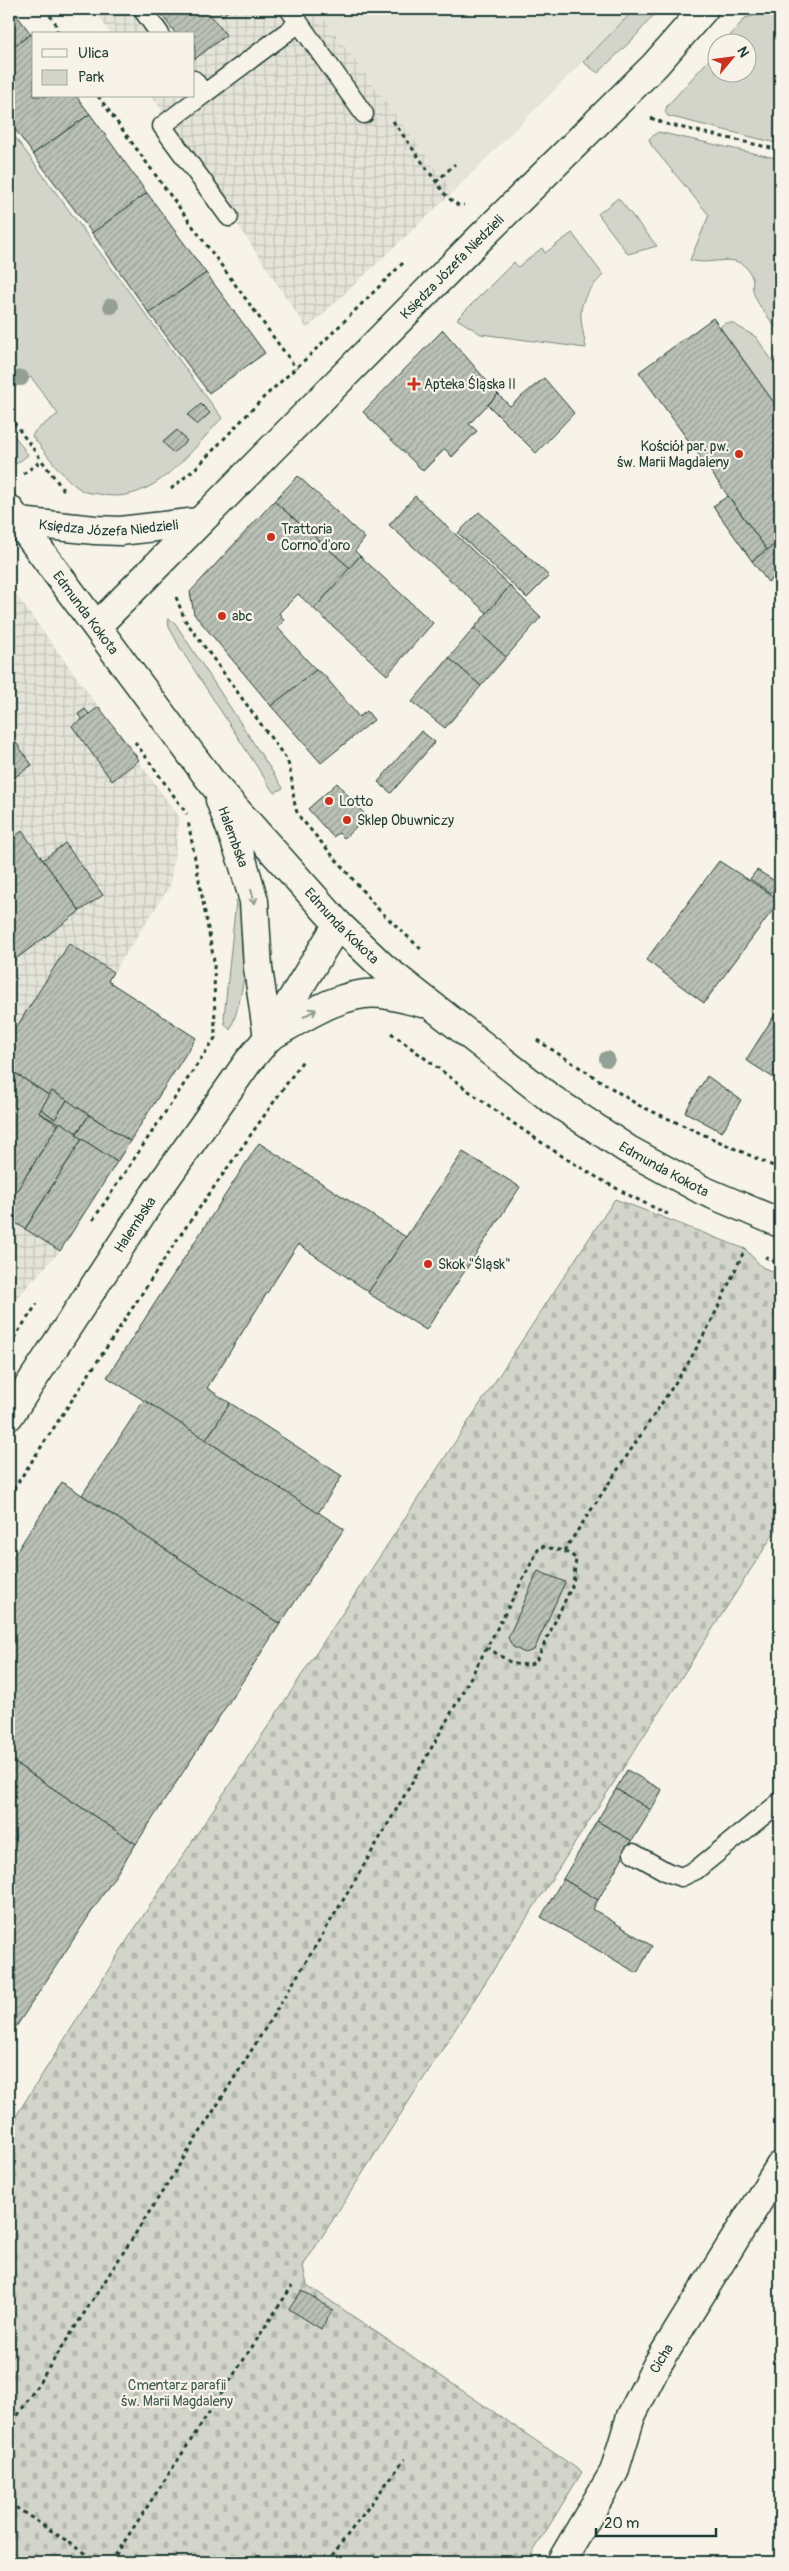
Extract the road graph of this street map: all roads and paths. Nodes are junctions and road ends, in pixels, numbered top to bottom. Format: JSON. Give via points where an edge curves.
{"nodes":[{"id":1,"x":45,"y":9,"type":"edge"},
{"id":2,"x":142,"y":9,"type":"edge"},
{"id":3,"x":704,"y":9,"type":"edge"},
{"id":4,"x":745,"y":9,"type":"edge"},
{"id":5,"x":764,"y":9,"type":"edge"},
{"id":6,"x":294,"y":16,"type":"edge"},
{"id":7,"x":58,"y":32,"type":"edge"},
{"id":8,"x":159,"y":32,"type":"edge"},
{"id":9,"x":195,"y":81,"type":"edge"},
{"id":10,"x":204,"y":94,"type":"junction"},
{"id":11,"x":99,"y":98,"type":"edge"},
{"id":12,"x":364,"y":114,"type":"dead end"},
{"id":13,"x":388,"y":114,"type":"dead end"},
{"id":14,"x":651,"y":118,"type":"dead end"},
{"id":15,"x":780,"y":150,"type":"edge"},
{"id":16,"x":455,"y":164,"type":"dead end"},
{"id":17,"x":436,"y":182,"type":"junction"},
{"id":18,"x":472,"y":204,"type":"dead end"},
{"id":19,"x":229,"y":217,"type":"dead end"},
{"id":20,"x":296,"y":368,"type":"dead end"},
{"id":21,"x":9,"y":416,"type":"edge"},
{"id":22,"x":23,"y":474,"type":"dead end"},
{"id":23,"x":14,"y":516,"type":"edge"},
{"id":24,"x":198,"y":522,"type":"junction"},
{"id":25,"x":170,"y":592,"type":"dead end"},
{"id":26,"x":98,"y":626,"type":"junction"},
{"id":27,"x":134,"y":741,"type":"dead end"},
{"id":28,"x":214,"y":785,"type":"junction"},
{"id":29,"x":338,"y":924,"type":"junction"},
{"id":30,"x":425,"y":952,"type":"dead end"},
{"id":31,"x":429,"y":1005,"type":"junction"},
{"id":32,"x":268,"y":1038,"type":"junction"},
{"id":33,"x":534,"y":1038,"type":"dead end"},
{"id":34,"x":282,"y":1088,"type":"dead end"},
{"id":35,"x":780,"y":1169,"type":"edge"},
{"id":36,"x":780,"y":1223,"type":"edge"},
{"id":37,"x":88,"y":1228,"type":"dead end"},
{"id":38,"x":745,"y":1249,"type":"dead end"},
{"id":39,"x":40,"y":1300,"type":"dead end"},
{"id":40,"x":9,"y":1345,"type":"edge"},
{"id":41,"x":9,"y":1416,"type":"edge"},
{"id":42,"x":9,"y":1496,"type":"edge"},
{"id":43,"x":564,"y":1551,"type":"junction"},
{"id":44,"x":488,"y":1648,"type":"junction"},
{"id":45,"x":780,"y":1802,"type":"edge"},
{"id":46,"x":633,"y":1853,"type":"dead end"},
{"id":47,"x":780,"y":2166,"type":"edge"},
{"id":48,"x":292,"y":2286,"type":"dead end"},
{"id":49,"x":9,"y":2429,"type":"edge"},
{"id":50,"x":405,"y":2459,"type":"dead end"},
{"id":51,"x":9,"y":2503,"type":"edge"},
{"id":52,"x":99,"y":2562,"type":"edge"},
{"id":53,"x":111,"y":2562,"type":"edge"},
{"id":54,"x":327,"y":2562,"type":"edge"},
{"id":55,"x":561,"y":2562,"type":"edge"}],
"edges":[{"from":1,"to":7,"type":"path","via":[[55,22]]},
{"from":2,"to":8,"type":"lane"},
{"from":3,"to":24,"type":"street","name":"Księdza Józefa Niedzieli","via":[[655,65]]},
{"from":4,"to":5,"type":"path"},
{"from":6,"to":10,"type":"lane"},
{"from":6,"to":12,"type":"lane"},
{"from":9,"to":10,"type":"lane"},
{"from":10,"to":19,"type":"lane","via":[[162,126]]},
{"from":11,"to":20,"type":"path"},
{"from":13,"to":17,"type":"path"},
{"from":14,"to":15,"type":"path"},
{"from":16,"to":17,"type":"path"},
{"from":17,"to":18,"type":"path","via":[[451,202]]},
{"from":21,"to":22,"type":"path","via":[[41,461]]},
{"from":23,"to":24,"type":"street","name":"Księdza Józefa Niedzieli","via":[[95,530]]},
{"from":23,"to":26,"type":"street","name":"Edmunda Kokota"},
{"from":24,"to":26,"type":"street","name":"Księdza Józefa Niedzieli"},
{"from":25,"to":30,"type":"path","via":[[176,597],[185,620],[287,760],[293,773],[294,806],[298,815],[379,910]]},
{"from":26,"to":28,"type":"street","name":"Edmunda Kokota"},
{"from":27,"to":37,"type":"path","via":[[187,815],[214,961],[215,1038]]},
{"from":28,"to":29,"type":"street","name":"Edmunda Kokota"},
{"from":28,"to":32,"type":"street","name":"Halembska","one_way":true,"via":[[254,901],[258,968]]},
{"from":29,"to":31,"type":"street","name":"Edmunda Kokota"},
{"from":29,"to":32,"type":"street","name":"Halembska"},
{"from":32,"to":31,"type":"street","name":"Halembska","one_way":true,"via":[[317,1009],[348,998],[380,993]]},
{"from":31,"to":36,"type":"street","name":"Edmunda Kokota","via":[[550,1098],[642,1159],[702,1190]]},
{"from":32,"to":41,"type":"street","name":"Halembska","via":[[154,1195]]},
{"from":33,"to":35,"type":"path","via":[[638,1105]]},
{"from":34,"to":42,"type":"path","via":[[179,1237]]},
{"from":38,"to":43,"type":"path","via":[[688,1364]]},
{"from":39,"to":40,"type":"path"},
{"from":43,"to":44,"type":"path","via":[[540,1546]]},
{"from":43,"to":44,"type":"path","via":[[576,1558],[573,1584],[537,1659],[530,1665],[513,1664]]},
{"from":44,"to":49,"type":"path","via":[[356,1882]]},
{"from":45,"to":46,"type":"lane","via":[[696,1870],[681,1877]]},
{"from":47,"to":55,"type":"street","name":"Cicha","via":[[657,2365],[631,2416],[614,2472]]},
{"from":48,"to":53,"type":"path"},
{"from":50,"to":54,"type":"path"},
{"from":51,"to":52,"type":"path"}]}
